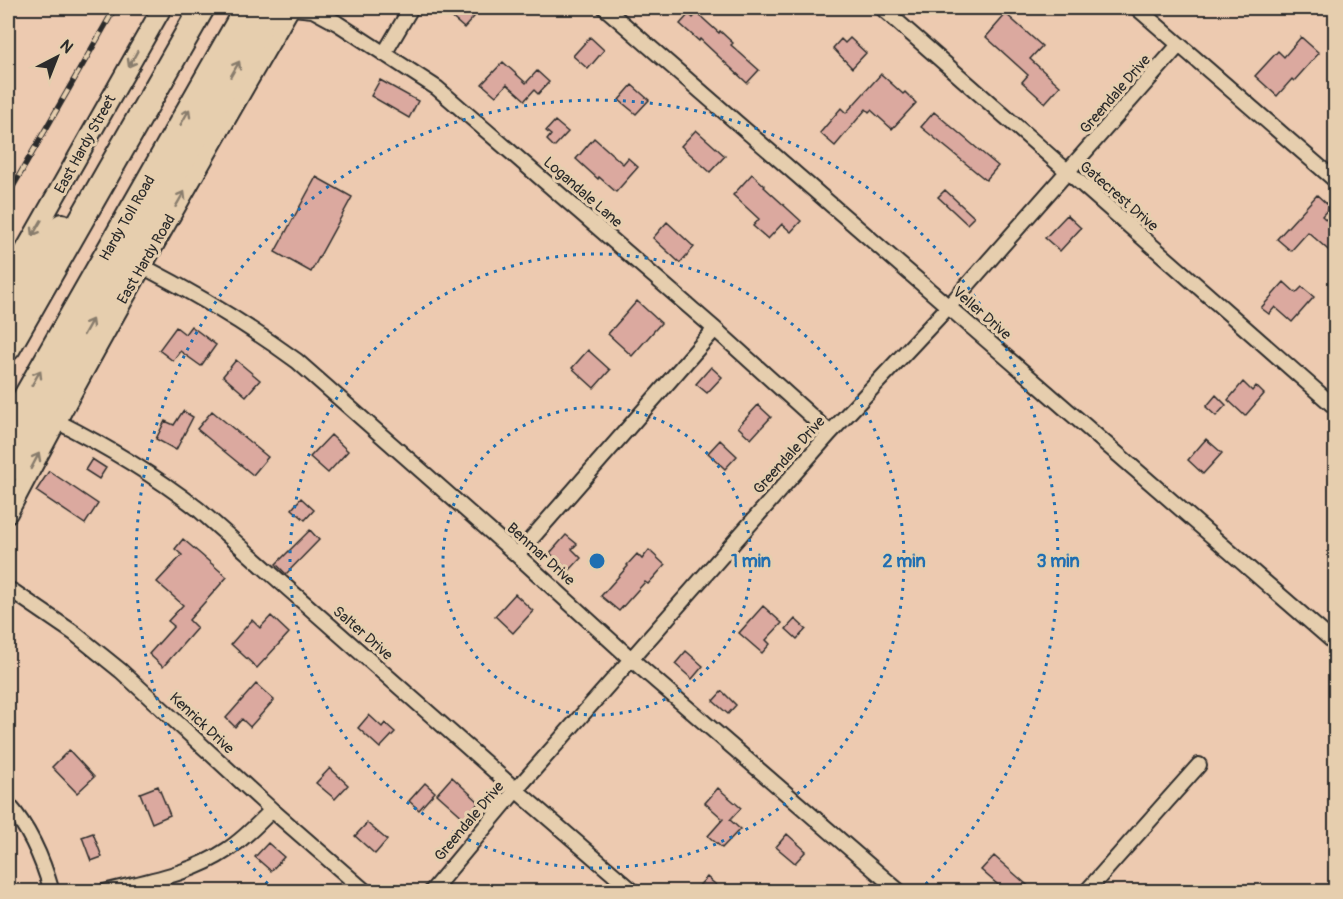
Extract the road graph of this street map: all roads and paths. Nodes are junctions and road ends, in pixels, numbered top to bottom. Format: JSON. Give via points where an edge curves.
{"nodes":[{"id":1,"x":162,"y":8,"type":"edge"},
{"id":2,"x":202,"y":8,"type":"edge"},
{"id":3,"x":247,"y":8,"type":"edge"},
{"id":4,"x":271,"y":8,"type":"edge"},
{"id":5,"x":292,"y":8,"type":"edge"},
{"id":6,"x":411,"y":8,"type":"edge"},
{"id":7,"x":605,"y":8,"type":"edge"},
{"id":8,"x":882,"y":8,"type":"edge"},
{"id":9,"x":1137,"y":8,"type":"edge"},
{"id":10,"x":1179,"y":45,"type":"junction"},
{"id":11,"x":384,"y":54,"type":"junction"},
{"id":12,"x":128,"y":138,"type":"junction"},
{"id":13,"x":1067,"y":172,"type":"junction"},
{"id":14,"x":1335,"y":181,"type":"edge"},
{"id":15,"x":142,"y":266,"type":"junction"},
{"id":16,"x":8,"y":280,"type":"edge"},
{"id":17,"x":8,"y":302,"type":"edge"},
{"id":18,"x":949,"y":306,"type":"junction"},
{"id":19,"x":715,"y":329,"type":"junction"},
{"id":20,"x":8,"y":348,"type":"edge"},
{"id":21,"x":1335,"y":408,"type":"edge"},
{"id":22,"x":56,"y":420,"type":"junction"},
{"id":23,"x":8,"y":428,"type":"edge"},
{"id":24,"x":830,"y":433,"type":"junction"},
{"id":25,"x":8,"y":470,"type":"edge"},
{"id":26,"x":8,"y":513,"type":"edge"},
{"id":27,"x":517,"y":555,"type":"junction"},
{"id":28,"x":8,"y":589,"type":"edge"},
{"id":29,"x":1335,"y":644,"type":"edge"},
{"id":30,"x":631,"y":659,"type":"junction"},
{"id":31,"x":1199,"y":765,"type":"dead end"},
{"id":32,"x":516,"y":790,"type":"junction"},
{"id":33,"x":8,"y":804,"type":"edge"},
{"id":34,"x":273,"y":810,"type":"junction"},
{"id":35,"x":52,"y":891,"type":"edge"},
{"id":36,"x":104,"y":891,"type":"edge"},
{"id":37,"x":366,"y":891,"type":"edge"},
{"id":38,"x":431,"y":891,"type":"edge"},
{"id":39,"x":634,"y":891,"type":"edge"},
{"id":40,"x":900,"y":891,"type":"edge"},
{"id":41,"x":1086,"y":891,"type":"edge"}],
"edges":[{"from":1,"to":16,"type":"main road","name":"East Hardy Street","one_way":true},
{"from":2,"to":12,"type":"highway"},
{"from":23,"to":3,"type":"highway","name":"Hardy Toll Road","one_way":true},
{"from":25,"to":4,"type":"highway","one_way":true},
{"from":5,"to":11,"type":"street","name":"Logandale Lane","via":[[313,10]]},
{"from":15,"to":5,"type":"main road","name":"East Hardy Road","one_way":true},
{"from":6,"to":11,"type":"street"},
{"from":7,"to":18,"type":"street","name":"Veller Drive"},
{"from":8,"to":13,"type":"street","name":"Gatecrest Drive"},
{"from":9,"to":10,"type":"street"},
{"from":10,"to":13,"type":"street","name":"Greendale Drive"},
{"from":10,"to":14,"type":"street"},
{"from":11,"to":19,"type":"street","name":"Logandale Lane","via":[[437,88]]},
{"from":12,"to":17,"type":"highway"},
{"from":12,"to":20,"type":"highway"},
{"from":13,"to":18,"type":"street","name":"Greendale Drive"},
{"from":13,"to":21,"type":"street","name":"Gatecrest Drive"},
{"from":15,"to":22,"type":"main road","name":"East Hardy Road"},
{"from":15,"to":27,"type":"street","name":"Benmar Drive","via":[[228,314],[297,361]]},
{"from":18,"to":24,"type":"street","name":"Greendale Drive"},
{"from":18,"to":29,"type":"street","name":"Veller Drive"},
{"from":19,"to":24,"type":"street","name":"Logandale Lane"},
{"from":19,"to":27,"type":"street"},
{"from":26,"to":22,"type":"main road","name":"East Hardy Road","one_way":true},
{"from":22,"to":32,"type":"street","name":"Salter Drive","via":[[139,466],[198,509]]},
{"from":24,"to":30,"type":"street","name":"Greendale Drive"},
{"from":27,"to":30,"type":"street","name":"Benmar Drive"},
{"from":28,"to":34,"type":"street","name":"Kenrick Drive","via":[[121,670]]},
{"from":30,"to":32,"type":"street","name":"Greendale Drive"},
{"from":30,"to":40,"type":"street","name":"Benmar Drive"},
{"from":31,"to":41,"type":"street"},
{"from":32,"to":38,"type":"street","name":"Greendale Drive"},
{"from":32,"to":39,"type":"street","name":"Salter Drive"},
{"from":33,"to":35,"type":"street","via":[[31,838]]},
{"from":34,"to":36,"type":"street","via":[[238,843],[196,868]]},
{"from":34,"to":37,"type":"street","name":"Kenrick Drive"}]}
